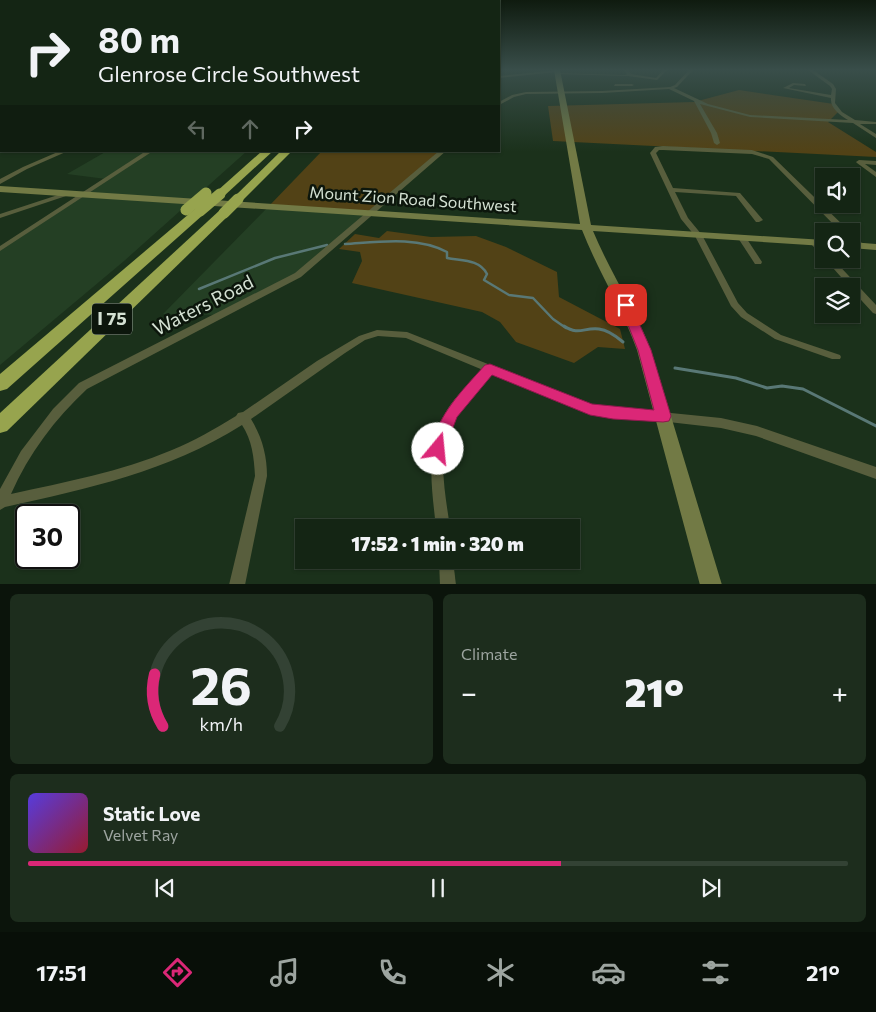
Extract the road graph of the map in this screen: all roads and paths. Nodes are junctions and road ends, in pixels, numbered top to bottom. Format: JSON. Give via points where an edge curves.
{"nodes":[{"id":1,"x":513,"y":97,"type":"edge"},
{"id":2,"x":562,"y":97,"type":"edge"},
{"id":3,"x":689,"y":97,"type":"edge"},
{"id":4,"x":834,"y":97,"type":"edge"},
{"id":5,"x":696,"y":101,"type":"junction"},
{"id":6,"x":500,"y":104,"type":"edge"},
{"id":7,"x":855,"y":122,"type":"junction"},
{"id":8,"x":876,"y":123,"type":"edge"},
{"id":9,"x":876,"y":136,"type":"edge"},
{"id":10,"x":717,"y":143,"type":"dead end"},
{"id":11,"x":63,"y":152,"type":"edge"},
{"id":12,"x":148,"y":152,"type":"edge"},
{"id":13,"x":252,"y":152,"type":"edge"},
{"id":14,"x":267,"y":152,"type":"edge"},
{"id":15,"x":286,"y":152,"type":"edge"},
{"id":16,"x":442,"y":152,"type":"edge"},
{"id":17,"x":876,"y":163,"type":"edge"},
{"id":18,"x":876,"y":175,"type":"edge"},
{"id":19,"x":0,"y":182,"type":"edge"},
{"id":20,"x":0,"y":189,"type":"edge"},
{"id":21,"x":672,"y":190,"type":"junction"},
{"id":22,"x":67,"y":194,"type":"junction"},
{"id":23,"x":83,"y":195,"type":"junction"},
{"id":24,"x":193,"y":211,"type":"junction"},
{"id":25,"x":370,"y":213,"type":"junction"},
{"id":26,"x":0,"y":216,"type":"edge"},
{"id":27,"x":759,"y":220,"type":"dead end"},
{"id":28,"x":836,"y":223,"type":"edge"},
{"id":29,"x":586,"y":227,"type":"junction"},
{"id":30,"x":698,"y":235,"type":"junction"},
{"id":31,"x":742,"y":238,"type":"junction"},
{"id":32,"x":815,"y":243,"type":"edge"},
{"id":33,"x":860,"y":244,"type":"edge"},
{"id":34,"x":876,"y":246,"type":"edge"},
{"id":35,"x":0,"y":249,"type":"edge"},
{"id":36,"x":758,"y":262,"type":"dead end"},
{"id":37,"x":837,"y":268,"type":"edge"},
{"id":38,"x":876,"y":311,"type":"edge"},
{"id":39,"x":836,"y":357,"type":"dead end"},
{"id":40,"x":490,"y":369,"type":"junction"},
{"id":41,"x":0,"y":379,"type":"edge"},
{"id":42,"x":0,"y":384,"type":"edge"},
{"id":43,"x":242,"y":416,"type":"junction"},
{"id":44,"x":663,"y":416,"type":"junction"},
{"id":45,"x":0,"y":425,"type":"edge"},
{"id":46,"x":876,"y":473,"type":"edge"},
{"id":47,"x":0,"y":503,"type":"edge"},
{"id":48,"x":442,"y":519,"type":"edge"},
{"id":49,"x":447,"y":569,"type":"edge"},
{"id":50,"x":237,"y":584,"type":"edge"},
{"id":51,"x":448,"y":584,"type":"edge"},
{"id":52,"x":711,"y":584,"type":"edge"}],
"edges":[{"from":1,"to":6,"type":"street"},
{"from":2,"to":29,"type":"street"},
{"from":3,"to":5,"type":"street"},
{"from":4,"to":7,"type":"street","via":[[834,107]]},
{"from":5,"to":7,"type":"street","via":[[758,117]]},
{"from":5,"to":10,"type":"street"},
{"from":7,"to":8,"type":"street"},
{"from":7,"to":9,"type":"street"},
{"from":11,"to":19,"type":"street"},
{"from":12,"to":23,"type":"street"},
{"from":13,"to":24,"type":"highway","bridge":true,"via":[[206,193]]},
{"from":14,"to":24,"type":"highway","number":"I 75","bridge":true,"via":[[220,194]]},
{"from":15,"to":45,"type":"highway","number":"I 75","bridge":true},
{"from":16,"to":25,"type":"street","name":"Waters Road"},
{"from":17,"to":18,"type":"street","via":[[859,162]]},
{"from":20,"to":22,"type":"street","name":"Mount Zion Road Southwest"},
{"from":21,"to":27,"type":"street","via":[[738,194]]},
{"from":21,"to":28,"type":"street","via":[[653,152],[657,148],[759,154],[771,158]]},
{"from":21,"to":30,"type":"street","via":[[685,219]]},
{"from":22,"to":23,"type":"street","name":"Mount Zion Road Southwest"},
{"from":22,"to":26,"type":"street"},
{"from":23,"to":25,"type":"street","name":"Mount Zion Road Southwest"},
{"from":23,"to":35,"type":"street"},
{"from":24,"to":41,"type":"highway","via":[[119,269]]},
{"from":24,"to":42,"type":"highway","number":"I 75"},
{"from":25,"to":29,"type":"street","name":"Mount Zion Road Southwest"},
{"from":25,"to":47,"type":"street","name":"Waters Road","via":[[298,275],[83,386],[60,406],[33,440],[16,467]]},
{"from":29,"to":30,"type":"street","name":"Mount Zion Road Southwest"},
{"from":29,"to":44,"type":"street","via":[[632,318]]},
{"from":30,"to":31,"type":"street","name":"Mount Zion Road Southwest"},
{"from":30,"to":39,"type":"street","via":[[734,304],[744,315],[778,337]]},
{"from":31,"to":32,"type":"street","name":"Mount Zion Road Southwest"},
{"from":31,"to":36,"type":"street"},
{"from":33,"to":34,"type":"street"},
{"from":37,"to":38,"type":"street"},
{"from":40,"to":43,"type":"street","via":[[406,335],[377,334],[343,349]]},
{"from":40,"to":44,"type":"street","via":[[590,409]]},
{"from":40,"to":48,"type":"street","via":[[451,413],[443,430],[437,470]]},
{"from":43,"to":47,"type":"street","via":[[201,442],[152,465]]},
{"from":43,"to":50,"type":"street","via":[[258,441],[261,476]]},
{"from":44,"to":46,"type":"street","via":[[757,431]]},
{"from":44,"to":52,"type":"street"},
{"from":49,"to":51,"type":"street"}]}
